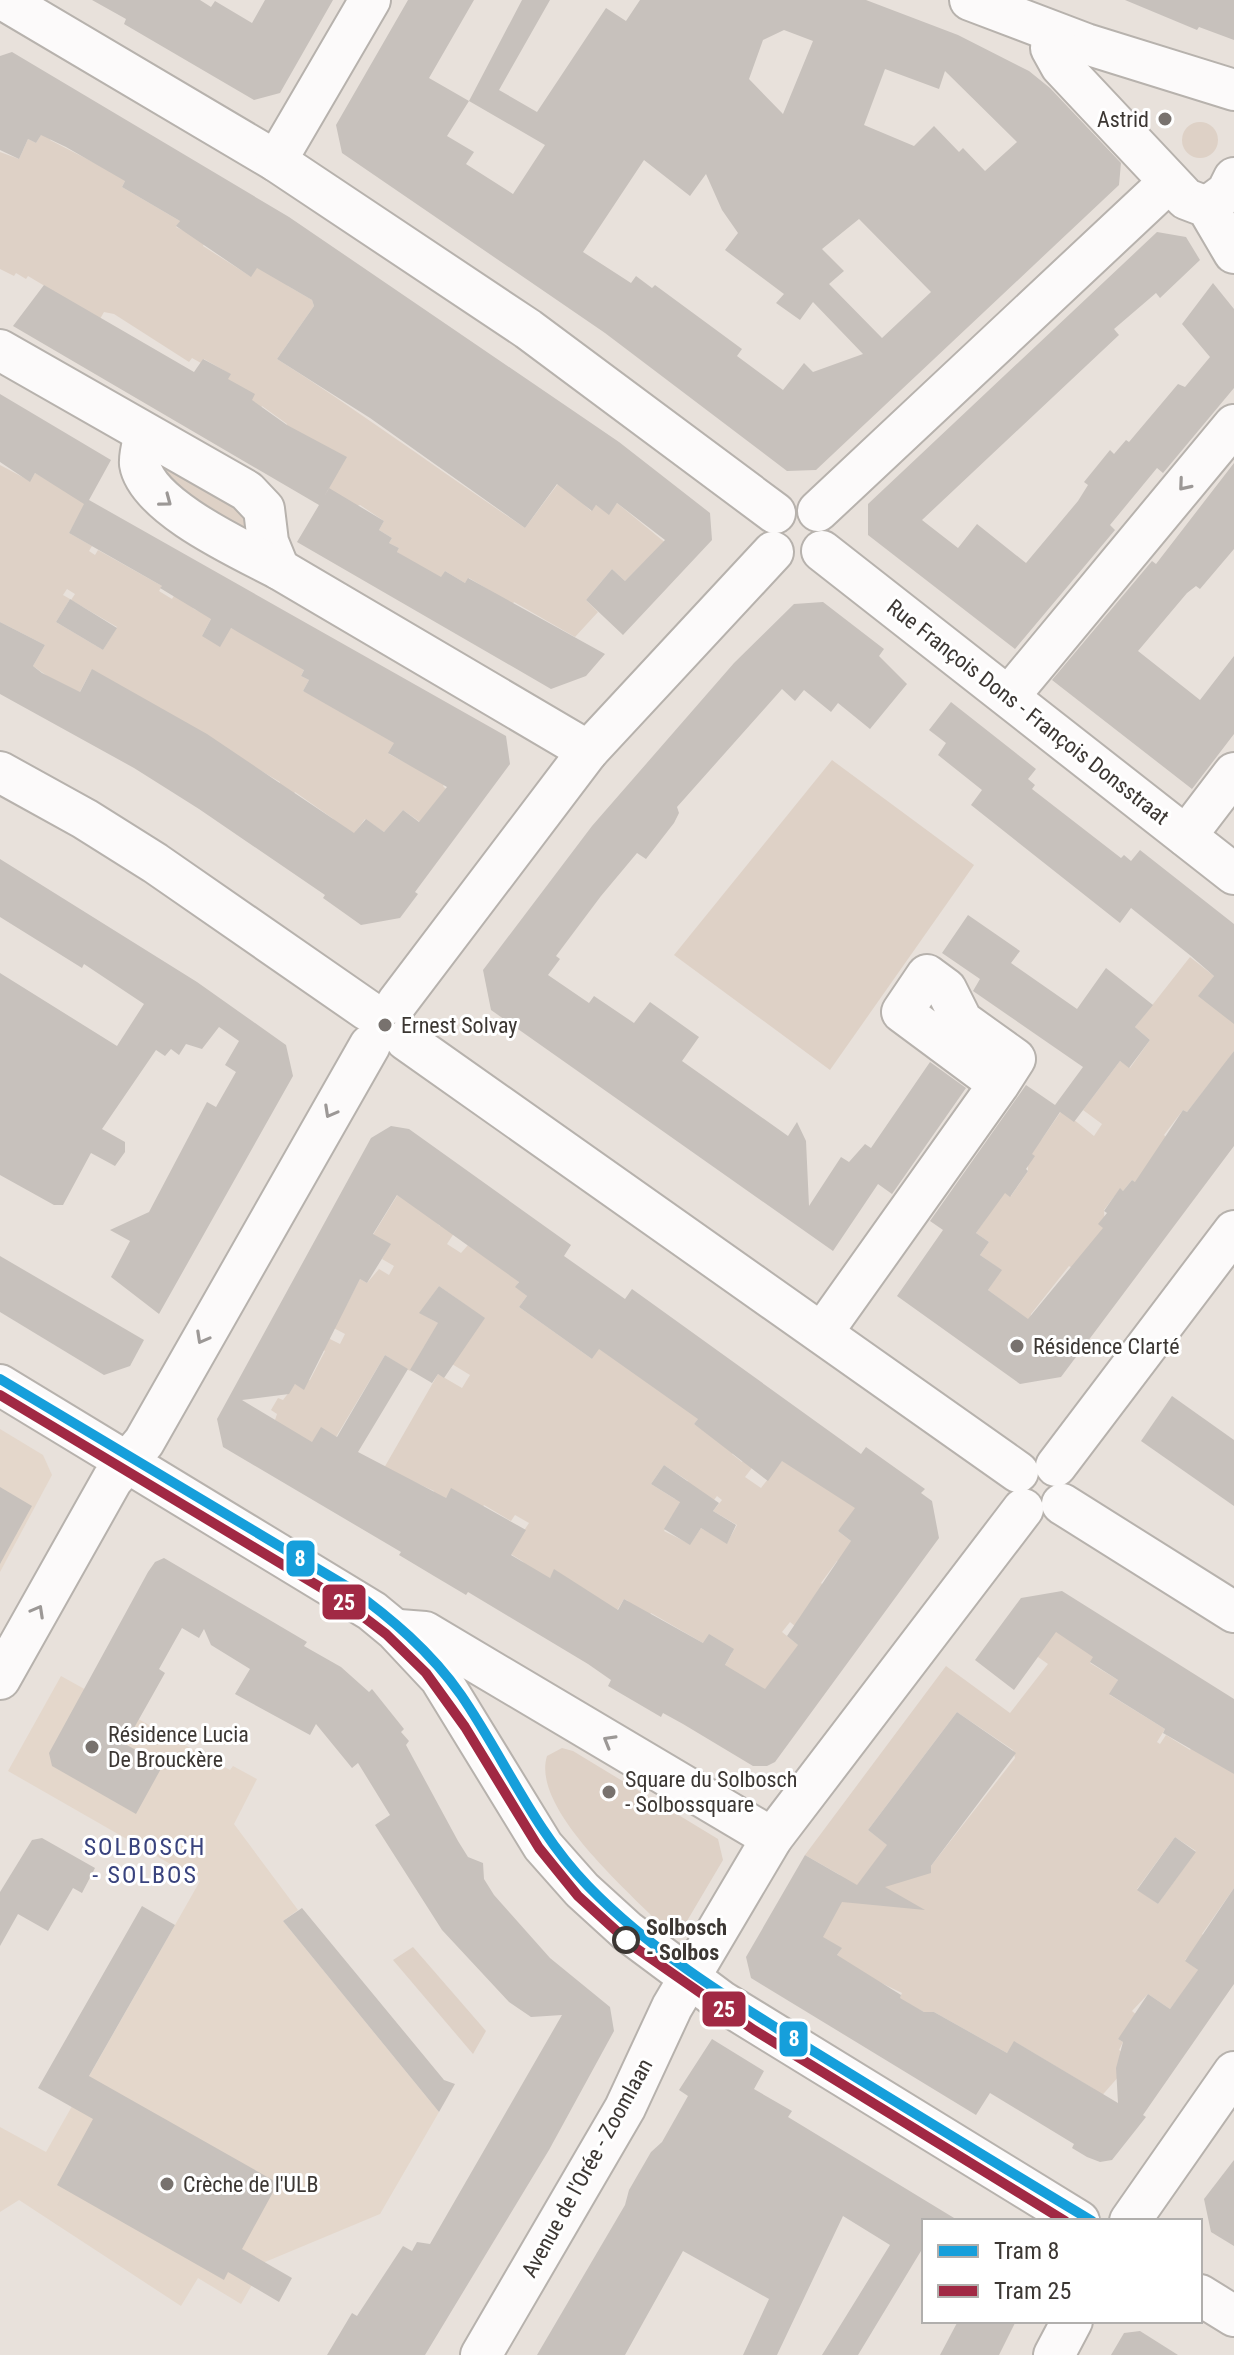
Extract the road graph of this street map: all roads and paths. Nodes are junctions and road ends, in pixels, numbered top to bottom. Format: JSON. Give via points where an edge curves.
{"nodes":[{"id":1,"x":4,"y":0,"type":"edge"},
{"id":2,"x":370,"y":0,"type":"edge"},
{"id":3,"x":970,"y":0,"type":"edge"},
{"id":4,"x":1055,"y":33,"type":"junction"},
{"id":5,"x":1234,"y":90,"type":"edge"},
{"id":6,"x":276,"y":161,"type":"junction"},
{"id":7,"x":1234,"y":178,"type":"edge"},
{"id":8,"x":1169,"y":182,"type":"junction"},
{"id":9,"x":1207,"y":207,"type":"junction"},
{"id":10,"x":1234,"y":253,"type":"edge"},
{"id":11,"x":0,"y":350,"type":"edge"},
{"id":12,"x":1234,"y":425,"type":"edge"},
{"id":13,"x":145,"y":434,"type":"junction"},
{"id":14,"x":818,"y":511,"type":"junction"},
{"id":15,"x":775,"y":513,"type":"junction"},
{"id":16,"x":822,"y":551,"type":"junction"},
{"id":17,"x":773,"y":552,"type":"junction"},
{"id":18,"x":279,"y":569,"type":"junction"},
{"id":19,"x":1009,"y":696,"type":"junction"},
{"id":20,"x":588,"y":751,"type":"junction"},
{"id":21,"x":0,"y":772,"type":"edge"},
{"id":22,"x":1234,"y":773,"type":"edge"},
{"id":23,"x":1186,"y":836,"type":"junction"},
{"id":24,"x":1234,"y":874,"type":"edge"},
{"id":25,"x":385,"y":1024,"type":"junction"},
{"id":26,"x":999,"y":1084,"type":"dead end"},
{"id":27,"x":1234,"y":1231,"type":"edge"},
{"id":28,"x":822,"y":1333,"type":"junction"},
{"id":29,"x":0,"y":1385,"type":"edge"},
{"id":30,"x":127,"y":1462,"type":"junction"},
{"id":31,"x":1040,"y":1488,"type":"junction"},
{"id":32,"x":1234,"y":1612,"type":"edge"},
{"id":33,"x":395,"y":1630,"type":"junction"},
{"id":34,"x":493,"y":1673,"type":"junction"},
{"id":35,"x":0,"y":1679,"type":"edge"},
{"id":36,"x":458,"y":1704,"type":"junction"},
{"id":37,"x":772,"y":1838,"type":"junction"},
{"id":38,"x":688,"y":1979,"type":"junction"},
{"id":39,"x":1234,"y":2072,"type":"edge"},
{"id":40,"x":1076,"y":2219,"type":"edge"},
{"id":41,"x":1131,"y":2219,"type":"edge"},
{"id":42,"x":1202,"y":2296,"type":"edge"},
{"id":43,"x":1234,"y":2316,"type":"edge"},
{"id":44,"x":1071,"y":2323,"type":"edge"},
{"id":45,"x":481,"y":2355,"type":"edge"},
{"id":46,"x":1054,"y":2355,"type":"edge"}],
"edges":[{"from":1,"to":6,"type":"street"},
{"from":2,"to":6,"type":"street"},
{"from":3,"to":4,"type":"street"},
{"from":4,"to":5,"type":"street"},
{"from":4,"to":8,"type":"street","via":[[1051,48],[1061,66]]},
{"from":6,"to":15,"type":"street","via":[[528,329]]},
{"from":7,"to":9,"type":"street","via":[[1227,192]]},
{"from":8,"to":9,"type":"street","via":[[1186,199]]},
{"from":8,"to":14,"type":"street"},
{"from":9,"to":10,"type":"street"},
{"from":11,"to":13,"type":"street"},
{"from":12,"to":19,"type":"street","one_way":true},
{"from":13,"to":18,"type":"street","via":[[247,491],[264,509],[268,542]]},
{"from":13,"to":18,"type":"street","one_way":true,"via":[[139,462],[159,498]]},
{"from":14,"to":15,"type":"street","via":[[796,502]]},
{"from":14,"to":16,"type":"street","via":[[828,534]]},
{"from":15,"to":17,"type":"street","via":[[767,528]]},
{"from":16,"to":17,"type":"street","via":[[798,563]]},
{"from":16,"to":19,"type":"street","name":"Rue François Dons - François Donsstraat"},
{"from":17,"to":20,"type":"street"},
{"from":18,"to":20,"type":"street"},
{"from":19,"to":23,"type":"street","name":"Rue François Dons - François Donsstraat"},
{"from":20,"to":25,"type":"street"},
{"from":21,"to":25,"type":"street","via":[[155,863]]},
{"from":22,"to":23,"type":"street"},
{"from":23,"to":24,"type":"street","name":"Rue François Dons - François Donsstraat"},
{"from":25,"to":28,"type":"street"},
{"from":25,"to":30,"type":"street","one_way":true,"via":[[144,1442]]},
{"from":26,"to":28,"type":"street"},
{"from":27,"to":31,"type":"street"},
{"from":28,"to":31,"type":"street"},
{"from":29,"to":30,"type":"street"},
{"from":30,"to":33,"type":"street","via":[[344,1592]]},
{"from":35,"to":30,"type":"street","one_way":true},
{"from":31,"to":32,"type":"street"},
{"from":31,"to":37,"type":"street"},
{"from":33,"to":34,"type":"street","via":[[425,1632]]},
{"from":33,"to":36,"type":"street"},
{"from":34,"to":36,"type":"street","via":[[474,1677]]},
{"from":37,"to":34,"type":"street","one_way":true},
{"from":36,"to":38,"type":"street","via":[[543,1846],[602,1909]]},
{"from":37,"to":38,"type":"street"},
{"from":38,"to":40,"type":"street"},
{"from":38,"to":45,"type":"street","name":"Avenue de l'Orée - Zoomlaan","via":[[625,2108]]},
{"from":39,"to":41,"type":"street"},
{"from":42,"to":43,"type":"street"},
{"from":44,"to":46,"type":"street"}]}
